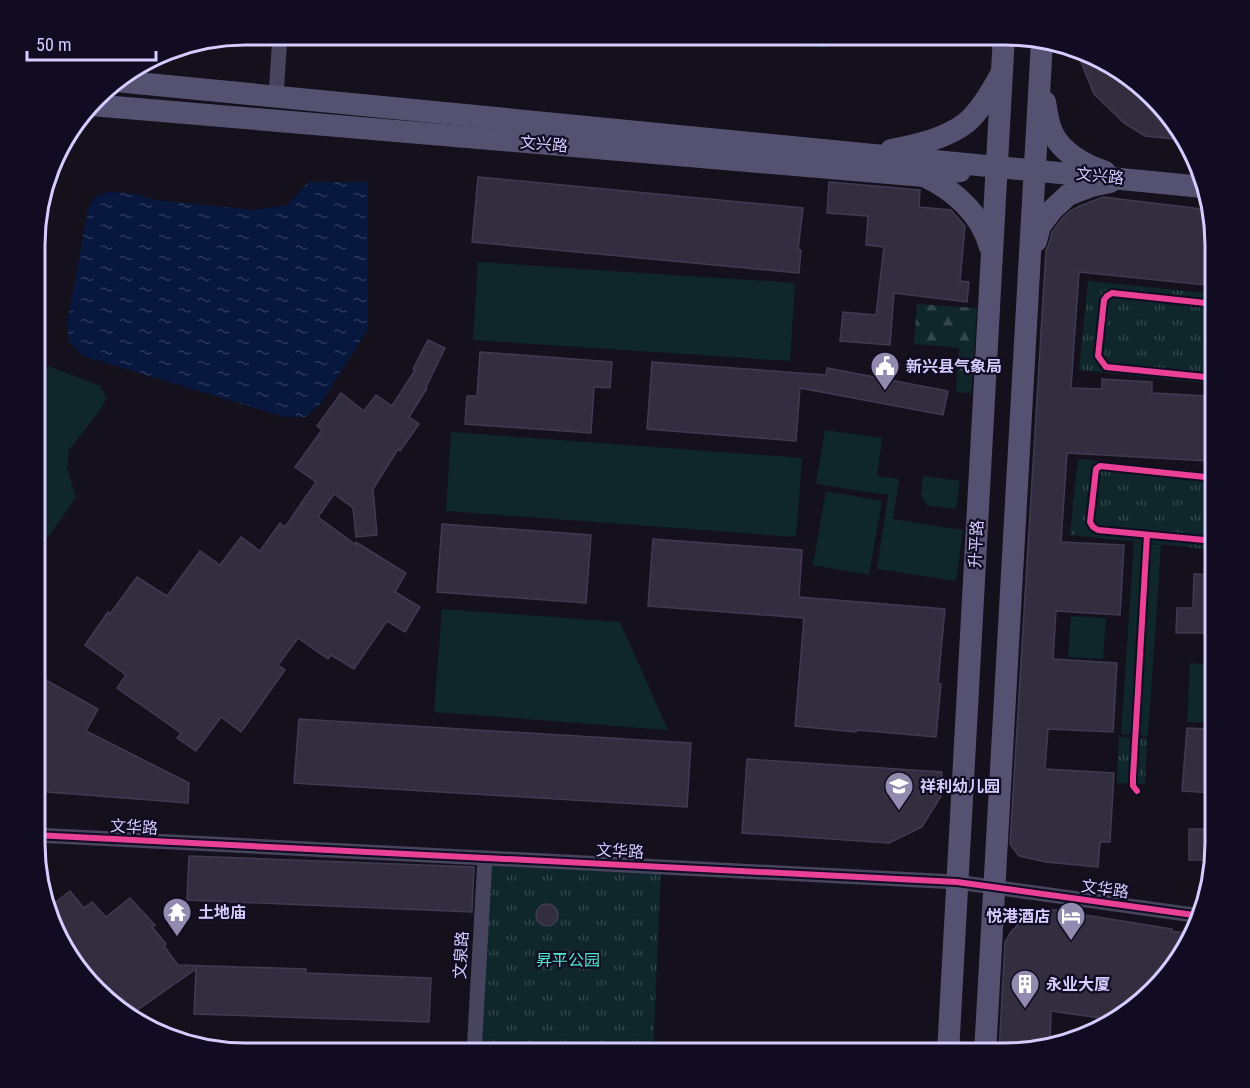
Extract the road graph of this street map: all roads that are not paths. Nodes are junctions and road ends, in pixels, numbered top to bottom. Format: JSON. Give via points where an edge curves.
{"nodes":[{"id":1,"x":279,"y":45,"type":"edge"},
{"id":2,"x":1003,"y":45,"type":"edge"},
{"id":3,"x":1041,"y":49,"type":"edge"},
{"id":4,"x":1002,"y":72,"type":"junction"},
{"id":5,"x":129,"y":82,"type":"edge"},
{"id":6,"x":1039,"y":82,"type":"junction"},
{"id":7,"x":276,"y":96,"type":"junction"},
{"id":8,"x":102,"y":106,"type":"edge"},
{"id":9,"x":460,"y":125,"type":"junction"},
{"id":10,"x":871,"y":154,"type":"junction"},
{"id":11,"x":997,"y":166,"type":"junction"},
{"id":12,"x":1035,"y":170,"type":"junction"},
{"id":13,"x":924,"y":176,"type":"junction"},
{"id":14,"x":1123,"y":179,"type":"junction"},
{"id":15,"x":1196,"y":185,"type":"edge"},
{"id":16,"x":992,"y":257,"type":"junction"},
{"id":17,"x":1029,"y":268,"type":"junction"},
{"id":18,"x":45,"y":836,"type":"edge"},
{"id":19,"x":485,"y":858,"type":"junction"},
{"id":20,"x":957,"y":882,"type":"junction"},
{"id":21,"x":994,"y":887,"type":"junction"},
{"id":22,"x":1192,"y":915,"type":"edge"},
{"id":23,"x":475,"y":1043,"type":"edge"},
{"id":24,"x":949,"y":1043,"type":"edge"},
{"id":25,"x":986,"y":1043,"type":"edge"}],
"edges":[{"from":1,"to":7,"type":"street"},
{"from":2,"to":4,"type":"street","name":"升平路"},
{"from":3,"to":6,"type":"street"},
{"from":4,"to":10,"type":"street","via":[[966,122],[942,136]]},
{"from":4,"to":11,"type":"street","name":"升平路"},
{"from":5,"to":7,"type":"street","name":"文兴路"},
{"from":6,"to":12,"type":"street"},
{"from":6,"to":14,"type":"street","via":[[1053,133],[1068,153]]},
{"from":7,"to":9,"type":"street","name":"文兴路"},
{"from":8,"to":9,"type":"street","name":"文兴路"},
{"from":9,"to":10,"type":"street","name":"文兴路"},
{"from":9,"to":13,"type":"street","name":"文兴路"},
{"from":10,"to":11,"type":"street","name":"文兴路"},
{"from":11,"to":12,"type":"street","name":"文兴路"},
{"from":11,"to":13,"type":"street","name":"文兴路"},
{"from":11,"to":16,"type":"street","name":"升平路"},
{"from":12,"to":14,"type":"street","name":"文兴路"},
{"from":12,"to":17,"type":"street"},
{"from":13,"to":16,"type":"street","via":[[968,207],[986,234]]},
{"from":14,"to":15,"type":"street","name":"文兴路"},
{"from":14,"to":17,"type":"street","via":[[1068,195],[1052,210],[1040,226]]},
{"from":16,"to":20,"type":"street","name":"升平路"},
{"from":17,"to":21,"type":"street"},
{"from":18,"to":19,"type":"street","name":"文华路"},
{"from":19,"to":20,"type":"street","name":"文华路"},
{"from":19,"to":23,"type":"street","name":"文泉路"},
{"from":20,"to":21,"type":"street","name":"文华路"},
{"from":20,"to":24,"type":"street","name":"升平路"},
{"from":21,"to":22,"type":"street","name":"文华路"},
{"from":21,"to":25,"type":"street"}]}
